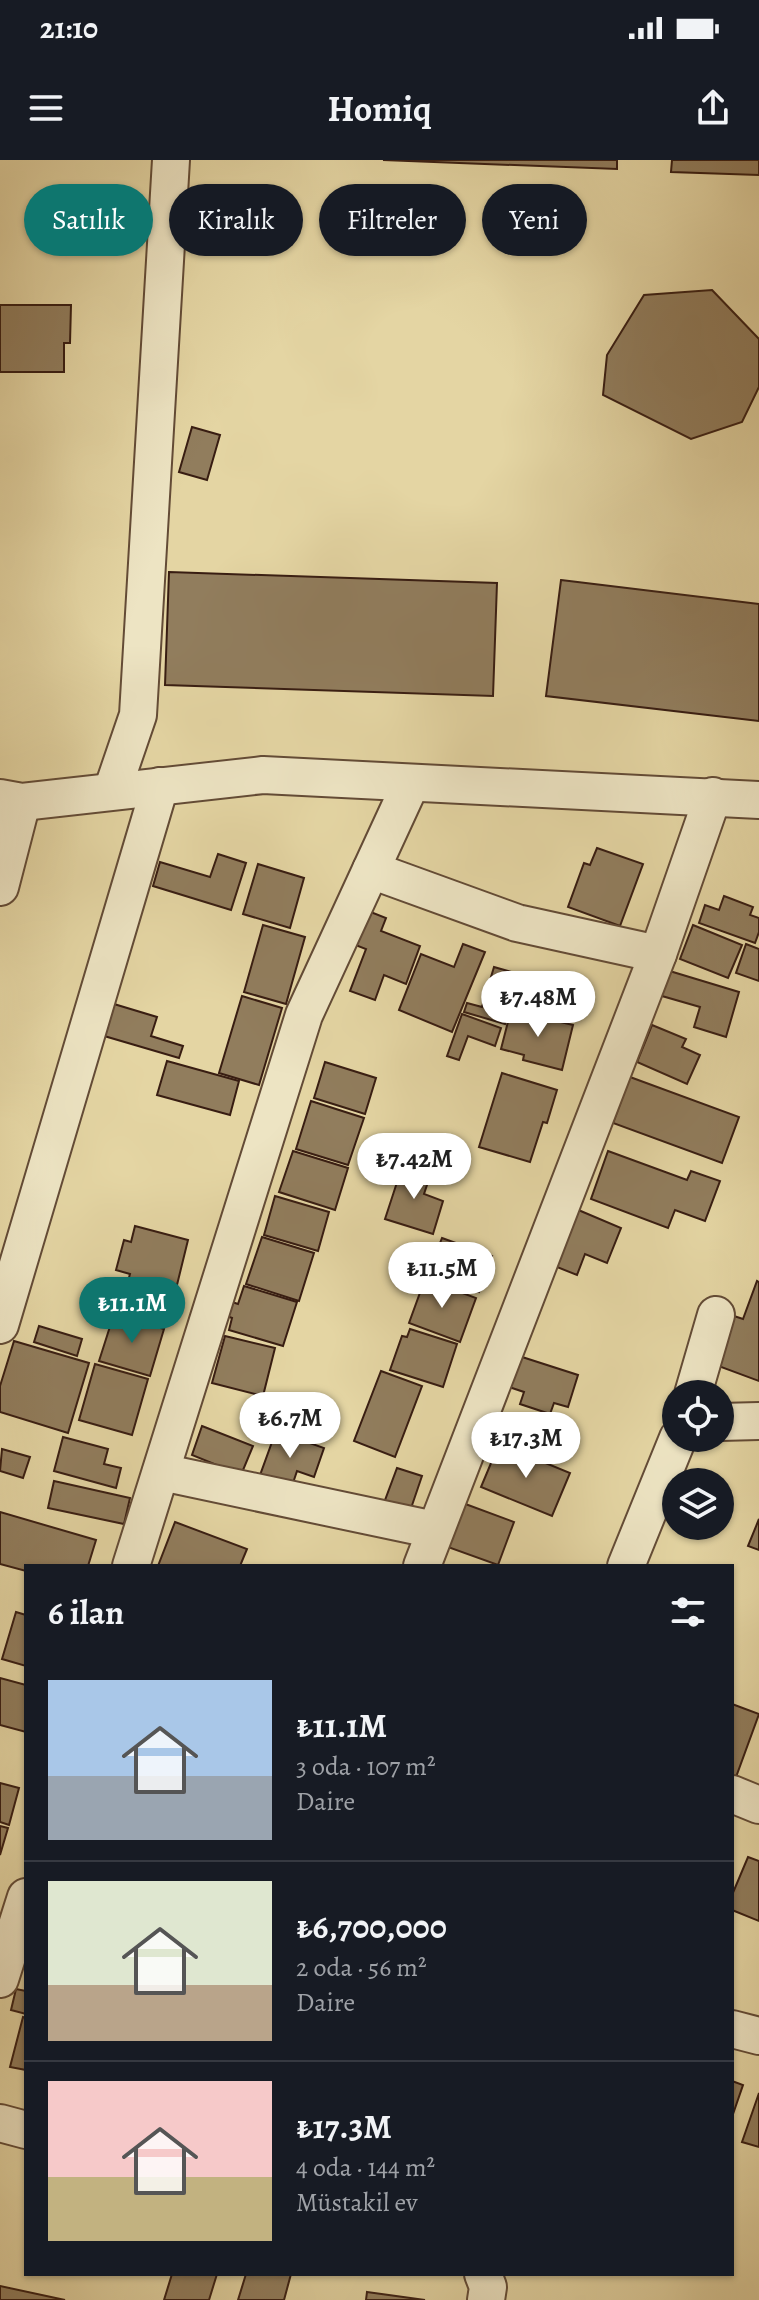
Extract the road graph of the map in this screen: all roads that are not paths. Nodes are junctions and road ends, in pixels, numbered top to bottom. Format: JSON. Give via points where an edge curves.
{"nodes":[{"id":1,"x":171,"y":160,"type":"edge"},
{"id":2,"x":411,"y":783,"type":"junction"},
{"id":3,"x":160,"y":786,"type":"junction"},
{"id":4,"x":112,"y":791,"type":"junction"},
{"id":5,"x":713,"y":796,"type":"junction"},
{"id":6,"x":11,"y":800,"type":"edge"},
{"id":7,"x":759,"y":800,"type":"edge"},
{"id":8,"x":371,"y":870,"type":"junction"},
{"id":9,"x":0,"y":887,"type":"edge"},
{"id":10,"x":658,"y":954,"type":"junction"},
{"id":11,"x":8,"y":1266,"type":"edge"},
{"id":12,"x":716,"y":1315,"type":"dead end"},
{"id":13,"x":0,"y":1325,"type":"edge"},
{"id":14,"x":697,"y":1380,"type":"edge"},
{"id":15,"x":759,"y":1421,"type":"edge"},
{"id":16,"x":734,"y":1422,"type":"edge"},
{"id":17,"x":672,"y":1452,"type":"edge"},
{"id":18,"x":161,"y":1472,"type":"junction"},
{"id":19,"x":435,"y":1530,"type":"junction"},
{"id":20,"x":132,"y":1564,"type":"edge"},
{"id":21,"x":423,"y":1564,"type":"edge"},
{"id":22,"x":627,"y":1564,"type":"edge"},
{"id":23,"x":734,"y":1795,"type":"edge"},
{"id":24,"x":759,"y":1805,"type":"edge"},
{"id":25,"x":24,"y":1903,"type":"edge"},
{"id":26,"x":0,"y":1979,"type":"edge"},
{"id":27,"x":734,"y":2030,"type":"edge"},
{"id":28,"x":759,"y":2036,"type":"edge"},
{"id":29,"x":484,"y":2276,"type":"edge"},
{"id":30,"x":486,"y":2300,"type":"edge"}],
"edges":[{"from":1,"to":4,"type":"street","via":[[138,715]]},
{"from":2,"to":3,"type":"street","via":[[263,775]]},
{"from":2,"to":5,"type":"street"},
{"from":2,"to":8,"type":"street"},
{"from":3,"to":4,"type":"street"},
{"from":3,"to":11,"type":"street"},
{"from":4,"to":6,"type":"street"},
{"from":5,"to":7,"type":"street"},
{"from":5,"to":10,"type":"street"},
{"from":6,"to":9,"type":"street"},
{"from":8,"to":10,"type":"street","via":[[517,923]]},
{"from":8,"to":18,"type":"street","via":[[304,1015]]},
{"from":10,"to":19,"type":"street"},
{"from":11,"to":13,"type":"street"},
{"from":12,"to":14,"type":"street"},
{"from":15,"to":16,"type":"street"},
{"from":17,"to":22,"type":"street"},
{"from":18,"to":19,"type":"street"},
{"from":18,"to":20,"type":"street"},
{"from":19,"to":21,"type":"street"},
{"from":23,"to":24,"type":"street"},
{"from":25,"to":26,"type":"street"},
{"from":27,"to":28,"type":"street"},
{"from":29,"to":30,"type":"street"}]}
